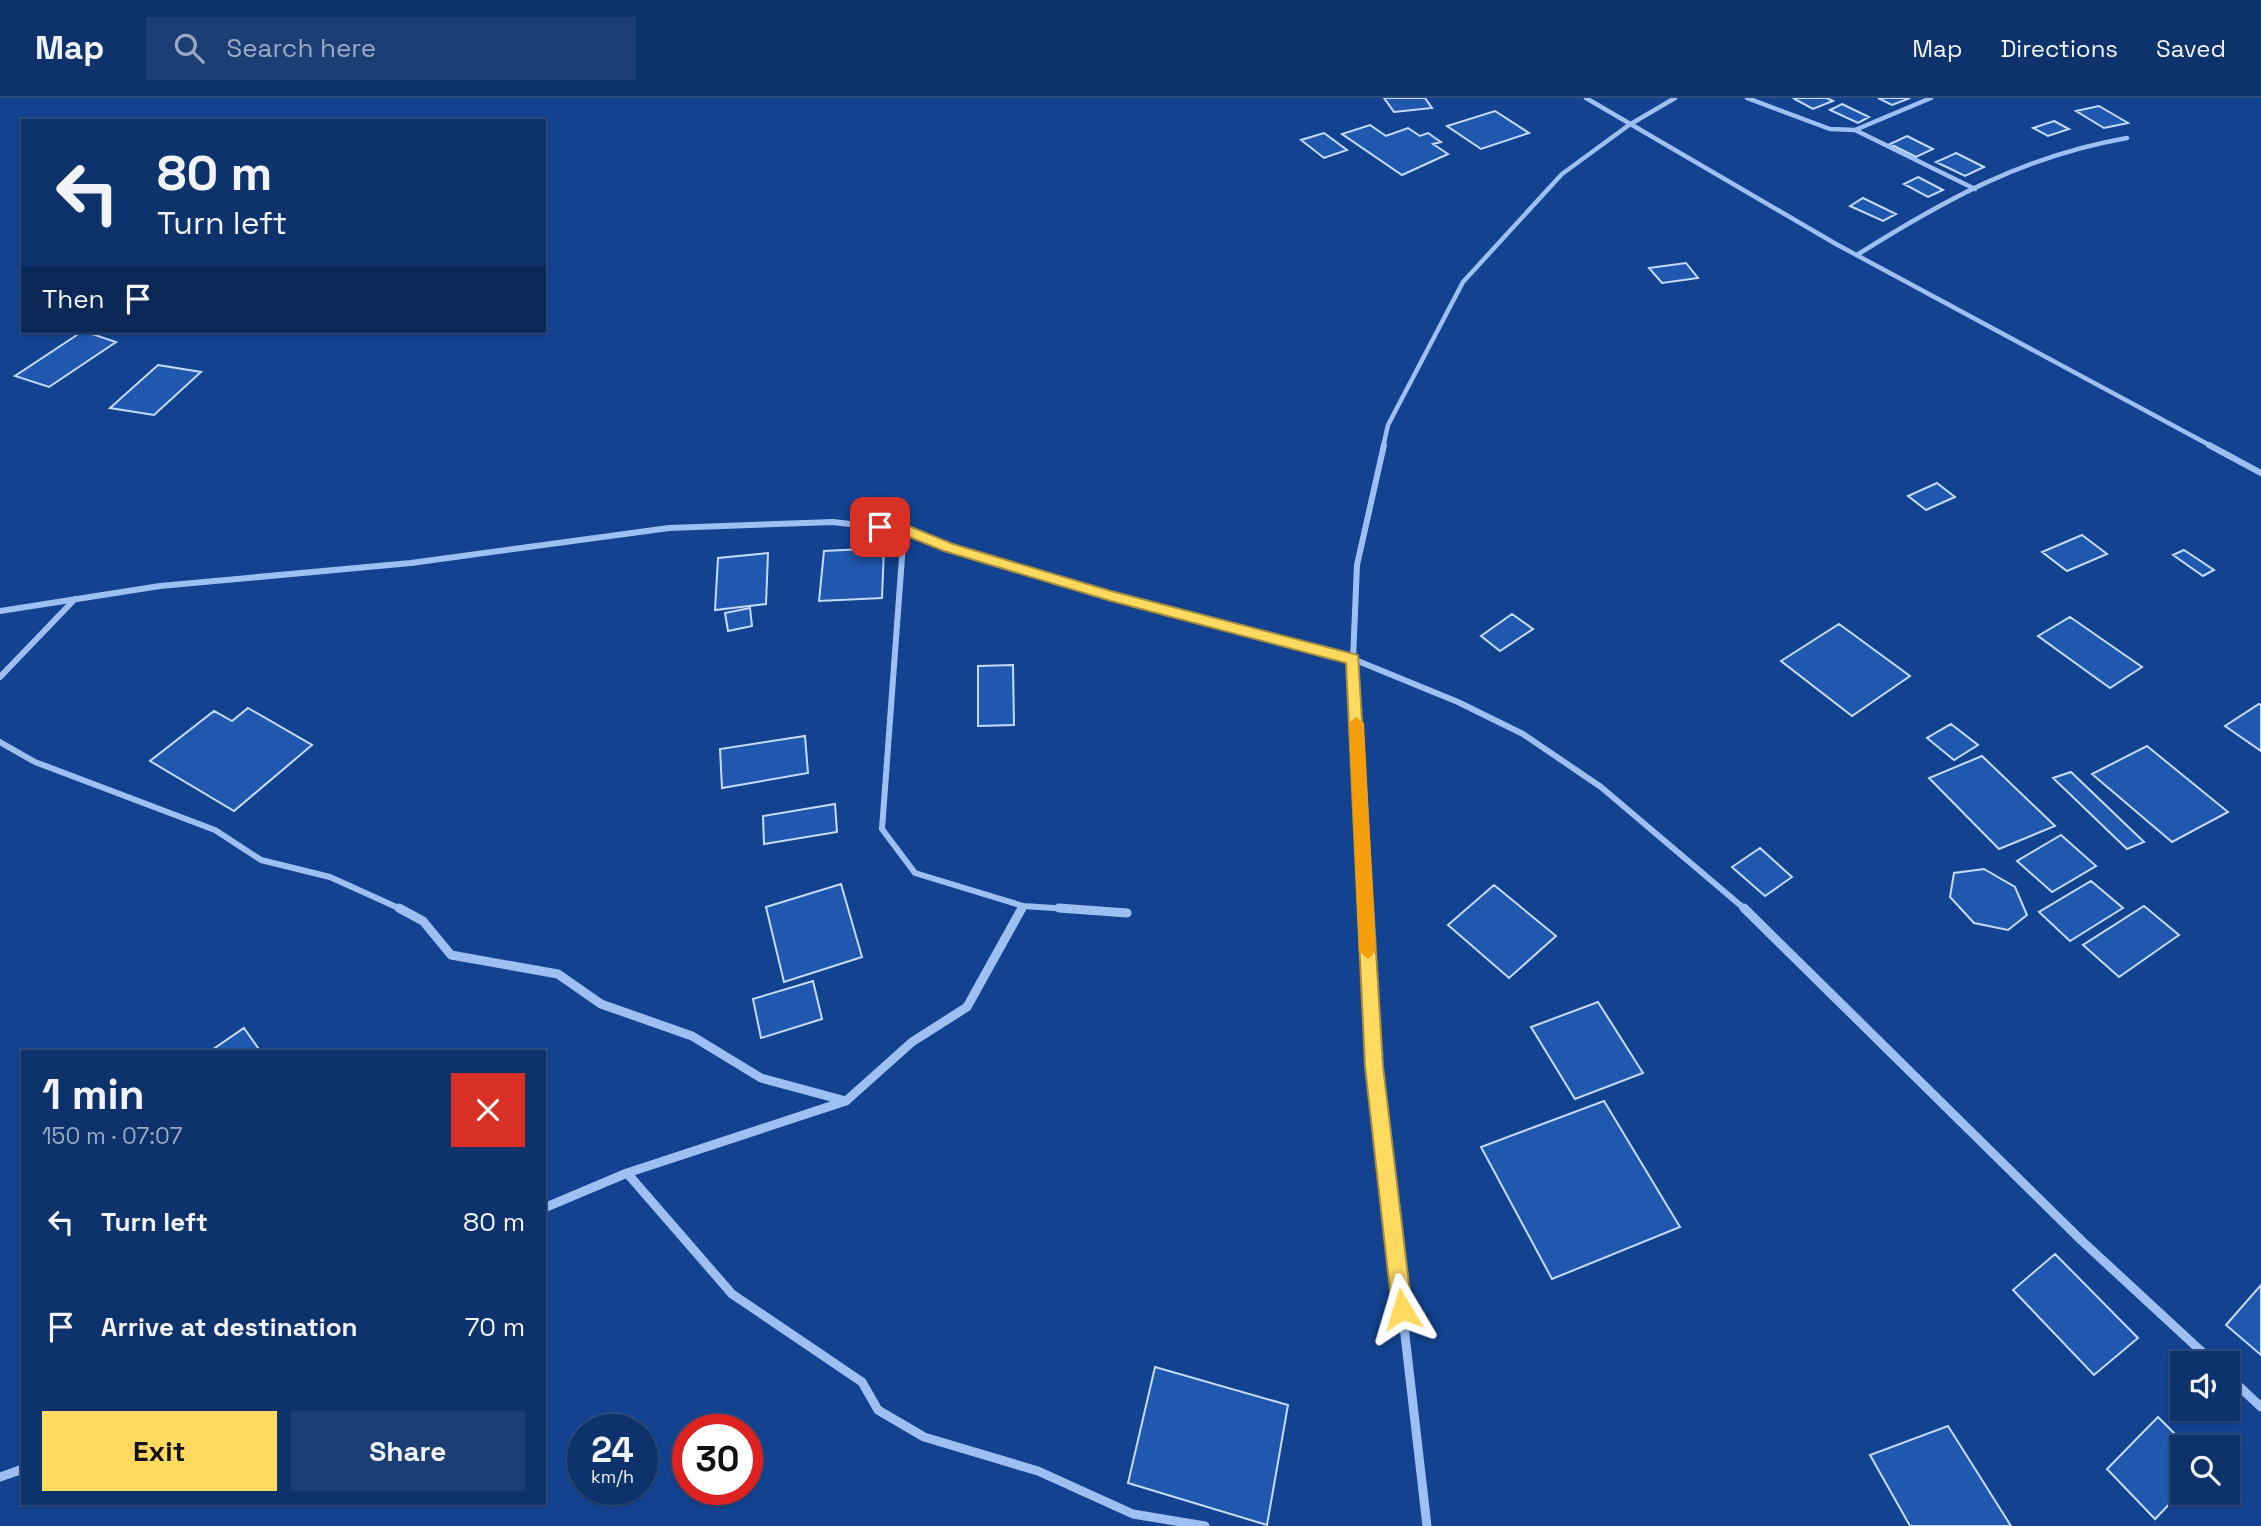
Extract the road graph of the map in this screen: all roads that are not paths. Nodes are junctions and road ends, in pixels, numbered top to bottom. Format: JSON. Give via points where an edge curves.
{"nodes":[{"id":1,"x":1586,"y":98,"type":"edge"},
{"id":2,"x":1675,"y":98,"type":"edge"},
{"id":3,"x":1747,"y":98,"type":"edge"},
{"id":4,"x":1931,"y":98,"type":"edge"},
{"id":5,"x":1629,"y":125,"type":"junction"},
{"id":6,"x":1855,"y":130,"type":"junction"},
{"id":7,"x":2127,"y":138,"type":"dead end"},
{"id":8,"x":1975,"y":189,"type":"junction"},
{"id":9,"x":1857,"y":255,"type":"junction"},
{"id":10,"x":2261,"y":473,"type":"edge"},
{"id":11,"x":904,"y":530,"type":"junction"},
{"id":12,"x":76,"y":598,"type":"junction"},
{"id":13,"x":0,"y":611,"type":"edge"},
{"id":14,"x":1353,"y":659,"type":"junction"},
{"id":15,"x":0,"y":677,"type":"edge"},
{"id":16,"x":0,"y":741,"type":"edge"},
{"id":17,"x":1023,"y":906,"type":"junction"},
{"id":18,"x":1127,"y":913,"type":"dead end"},
{"id":19,"x":846,"y":1101,"type":"junction"},
{"id":20,"x":626,"y":1172,"type":"junction"},
{"id":21,"x":546,"y":1207,"type":"edge"},
{"id":22,"x":2201,"y":1351,"type":"edge"},
{"id":23,"x":2240,"y":1387,"type":"edge"},
{"id":24,"x":2261,"y":1407,"type":"edge"},
{"id":25,"x":21,"y":1470,"type":"edge"},
{"id":26,"x":0,"y":1477,"type":"edge"},
{"id":27,"x":1205,"y":1526,"type":"edge"},
{"id":28,"x":1427,"y":1526,"type":"edge"}],
"edges":[{"from":1,"to":5,"type":"street"},
{"from":2,"to":5,"type":"street"},
{"from":3,"to":6,"type":"street","via":[[1830,129]]},
{"from":4,"to":6,"type":"street"},
{"from":5,"to":9,"type":"street"},
{"from":5,"to":14,"type":"street","via":[[1562,174],[1463,282],[1388,425],[1357,565]]},
{"from":6,"to":8,"type":"street"},
{"from":7,"to":8,"type":"street","via":[[2065,150]]},
{"from":8,"to":9,"type":"street","via":[[1912,219]]},
{"from":9,"to":10,"type":"street"},
{"from":11,"to":12,"type":"street","via":[[833,522],[670,527],[411,563]]},
{"from":11,"to":14,"type":"street","via":[[1111,596]]},
{"from":11,"to":17,"type":"street","via":[[882,829],[915,873]]},
{"from":12,"to":13,"type":"street"},
{"from":12,"to":15,"type":"street"},
{"from":14,"to":22,"type":"street","via":[[1523,734],[1601,787],[1759,920],[2082,1241]]},
{"from":14,"to":28,"type":"street","via":[[1374,1066]]},
{"from":16,"to":19,"type":"street","via":[[35,762],[215,830],[261,860],[330,877],[376,896],[423,921],[451,955],[558,974],[601,1004],[692,1036],[761,1078]]},
{"from":17,"to":18,"type":"street"},
{"from":17,"to":19,"type":"street","via":[[967,1007],[912,1042]]},
{"from":19,"to":20,"type":"street"},
{"from":20,"to":21,"type":"street"},
{"from":20,"to":27,"type":"street","via":[[732,1294],[862,1382],[878,1410],[925,1437],[1038,1471],[1133,1514]]},
{"from":23,"to":24,"type":"street"},
{"from":25,"to":26,"type":"street"}]}
